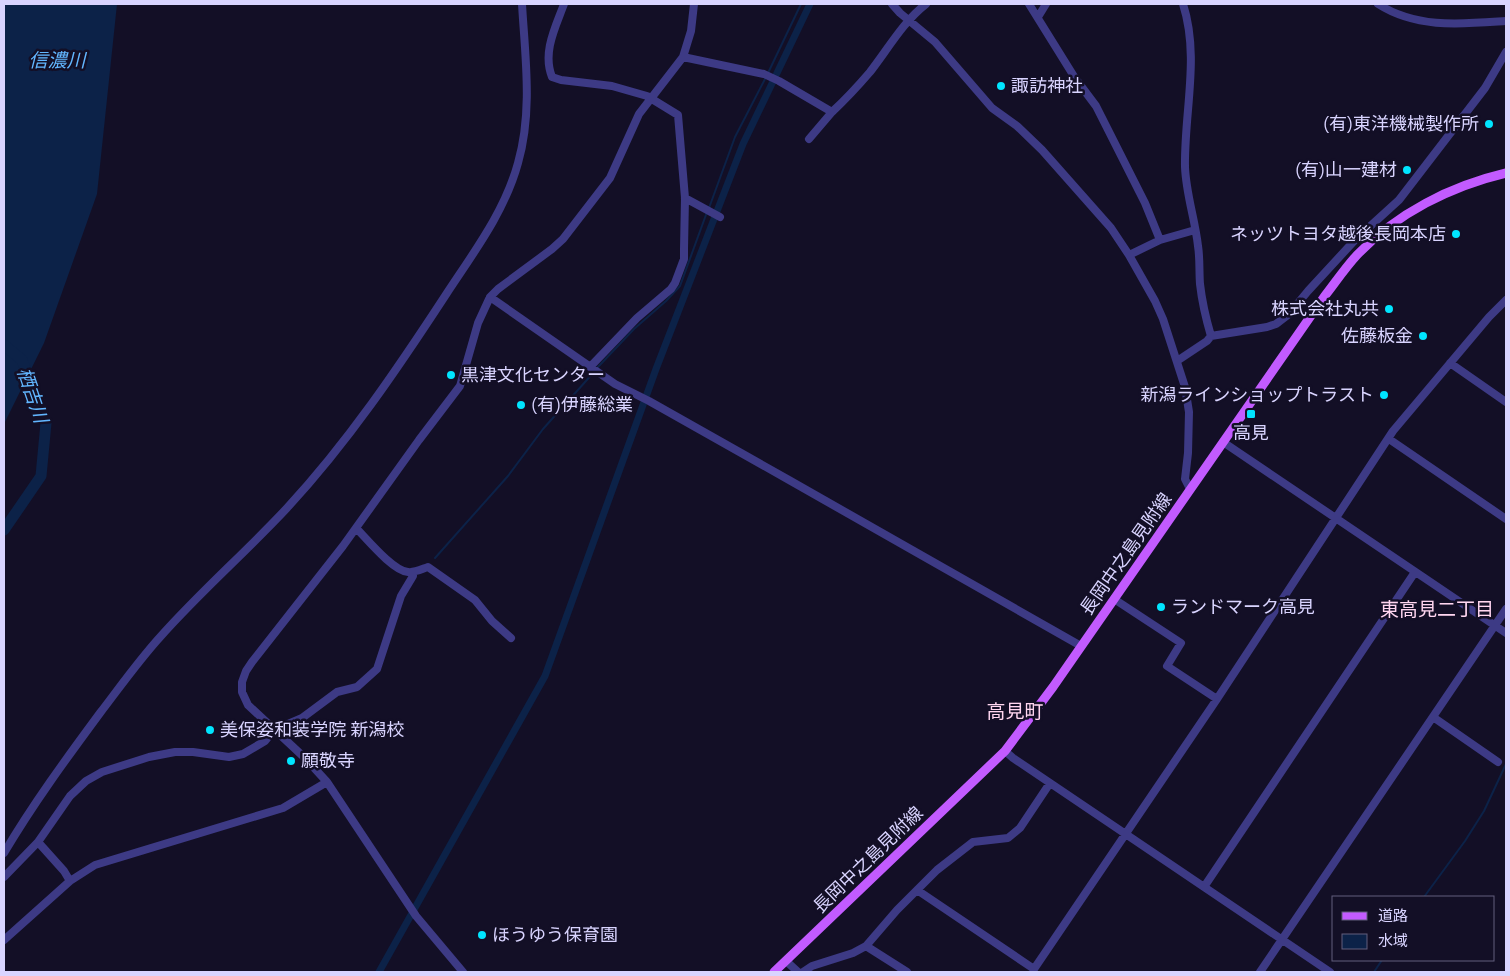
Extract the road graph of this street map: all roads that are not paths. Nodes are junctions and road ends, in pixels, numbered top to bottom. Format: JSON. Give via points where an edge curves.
{"nodes":[{"id":1,"x":522,"y":4,"type":"edge"},
{"id":2,"x":564,"y":4,"type":"edge"},
{"id":3,"x":694,"y":4,"type":"edge"},
{"id":4,"x":892,"y":4,"type":"edge"},
{"id":5,"x":926,"y":4,"type":"edge"},
{"id":6,"x":1029,"y":4,"type":"edge"},
{"id":7,"x":1046,"y":4,"type":"edge"},
{"id":8,"x":1183,"y":4,"type":"edge"},
{"id":9,"x":1378,"y":4,"type":"edge"},
{"id":10,"x":1038,"y":17,"type":"junction"},
{"id":11,"x":909,"y":21,"type":"junction"},
{"id":12,"x":1506,"y":22,"type":"edge"},
{"id":13,"x":1506,"y":52,"type":"edge"},
{"id":14,"x":683,"y":57,"type":"junction"},
{"id":15,"x":652,"y":98,"type":"junction"},
{"id":16,"x":832,"y":112,"type":"junction"},
{"id":17,"x":809,"y":139,"type":"dead end"},
{"id":18,"x":1506,"y":173,"type":"edge"},
{"id":19,"x":685,"y":198,"type":"junction"},
{"id":20,"x":1394,"y":204,"type":"junction"},
{"id":21,"x":720,"y":217,"type":"dead end"},
{"id":22,"x":1400,"y":219,"type":"junction"},
{"id":23,"x":1195,"y":230,"type":"junction"},
{"id":24,"x":1160,"y":240,"type":"junction"},
{"id":25,"x":1129,"y":255,"type":"junction"},
{"id":26,"x":490,"y":297,"type":"junction"},
{"id":27,"x":1506,"y":300,"type":"edge"},
{"id":28,"x":1210,"y":336,"type":"junction"},
{"id":29,"x":1177,"y":361,"type":"junction"},
{"id":30,"x":1450,"y":363,"type":"junction"},
{"id":31,"x":590,"y":368,"type":"junction"},
{"id":32,"x":1506,"y":402,"type":"edge"},
{"id":33,"x":1388,"y":439,"type":"junction"},
{"id":34,"x":1223,"y":442,"type":"junction"},
{"id":35,"x":1190,"y":489,"type":"junction"},
{"id":36,"x":1336,"y":518,"type":"junction"},
{"id":37,"x":1506,"y":519,"type":"edge"},
{"id":38,"x":356,"y":528,"type":"junction"},
{"id":39,"x":413,"y":572,"type":"junction"},
{"id":40,"x":1415,"y":572,"type":"junction"},
{"id":41,"x":1114,"y":599,"type":"junction"},
{"id":42,"x":1506,"y":609,"type":"edge"},
{"id":43,"x":1495,"y":625,"type":"junction"},
{"id":44,"x":1506,"y":633,"type":"edge"},
{"id":45,"x":511,"y":638,"type":"dead end"},
{"id":46,"x":1081,"y":646,"type":"junction"},
{"id":47,"x":1217,"y":699,"type":"junction"},
{"id":48,"x":1433,"y":717,"type":"junction"},
{"id":49,"x":274,"y":730,"type":"junction"},
{"id":50,"x":1005,"y":751,"type":"junction"},
{"id":51,"x":1498,"y":762,"type":"dead end"},
{"id":52,"x":327,"y":782,"type":"junction"},
{"id":53,"x":1050,"y":783,"type":"junction"},
{"id":54,"x":1126,"y":834,"type":"junction"},
{"id":55,"x":38,"y":842,"type":"junction"},
{"id":56,"x":4,"y":853,"type":"edge"},
{"id":57,"x":4,"y":877,"type":"edge"},
{"id":58,"x":70,"y":881,"type":"junction"},
{"id":59,"x":1204,"y":886,"type":"junction"},
{"id":60,"x":917,"y":890,"type":"junction"},
{"id":61,"x":4,"y":940,"type":"edge"},
{"id":62,"x":1282,"y":940,"type":"junction"},
{"id":63,"x":866,"y":946,"type":"junction"},
{"id":64,"x":786,"y":961,"type":"junction"},
{"id":65,"x":814,"y":969,"type":"edge"},
{"id":66,"x":1033,"y":971,"type":"edge"},
{"id":67,"x":463,"y":972,"type":"edge"},
{"id":68,"x":774,"y":972,"type":"edge"},
{"id":69,"x":798,"y":972,"type":"edge"},
{"id":70,"x":803,"y":972,"type":"edge"},
{"id":71,"x":907,"y":972,"type":"edge"},
{"id":72,"x":1260,"y":972,"type":"edge"},
{"id":73,"x":1330,"y":972,"type":"edge"}],
"edges":[{"from":1,"to":56,"type":"street","via":[[527,101],[524,133],[508,194],[483,239],[372,405],[288,507],[191,603],[142,658],[55,773]]},
{"from":2,"to":15,"type":"street","via":[[550,41],[552,77],[612,86]]},
{"from":3,"to":14,"type":"street","via":[[691,31]]},
{"from":4,"to":11,"type":"street"},
{"from":5,"to":11,"type":"street"},
{"from":6,"to":10,"type":"street"},
{"from":7,"to":10,"type":"street"},
{"from":8,"to":23,"type":"street","via":[[1191,37],[1185,167]]},
{"from":9,"to":12,"type":"street","via":[[1407,18],[1426,22]]},
{"from":10,"to":24,"type":"street","via":[[1096,106]]},
{"from":11,"to":16,"type":"street","via":[[870,72]]},
{"from":11,"to":25,"type":"street","via":[[935,42],[997,112],[1042,150],[1111,228]]},
{"from":13,"to":20,"type":"street","via":[[1485,88]]},
{"from":14,"to":15,"type":"street"},
{"from":14,"to":16,"type":"street","via":[[764,74]]},
{"from":15,"to":19,"type":"street","via":[[678,115]]},
{"from":15,"to":26,"type":"street","via":[[636,120],[610,178],[563,238]]},
{"from":16,"to":17,"type":"street"},
{"from":18,"to":22,"type":"main road","name":"長岡中之島見附線","via":[[1446,192]]},
{"from":19,"to":21,"type":"street"},
{"from":19,"to":31,"type":"street","via":[[684,259],[675,283],[636,318]]},
{"from":20,"to":22,"type":"street"},
{"from":20,"to":28,"type":"street","via":[[1355,240],[1282,320],[1276,324]]},
{"from":22,"to":34,"type":"main road","name":"長岡中之島見附線","via":[[1344,270]]},
{"from":23,"to":24,"type":"street"},
{"from":23,"to":28,"type":"street","via":[[1202,302]]},
{"from":24,"to":25,"type":"street"},
{"from":25,"to":29,"type":"street","via":[[1155,301]]},
{"from":26,"to":31,"type":"street"},
{"from":26,"to":38,"type":"street","via":[[478,322],[460,386]]},
{"from":27,"to":30,"type":"street"},
{"from":28,"to":29,"type":"street"},
{"from":29,"to":35,"type":"street","via":[[1189,412],[1185,479]]},
{"from":30,"to":32,"type":"street"},
{"from":30,"to":33,"type":"street"},
{"from":31,"to":46,"type":"street"},
{"from":33,"to":36,"type":"street"},
{"from":33,"to":37,"type":"street"},
{"from":34,"to":35,"type":"main road","name":"長岡中之島見附線"},
{"from":34,"to":36,"type":"street"},
{"from":35,"to":41,"type":"main road","name":"長岡中之島見附線"},
{"from":36,"to":40,"type":"street"},
{"from":36,"to":47,"type":"street"},
{"from":38,"to":39,"type":"street","via":[[390,562],[402,571]]},
{"from":38,"to":49,"type":"street","via":[[246,671],[242,682],[244,698]]},
{"from":39,"to":45,"type":"street","via":[[428,567],[474,600]]},
{"from":39,"to":49,"type":"street","via":[[374,672],[357,687],[338,692],[302,718]]},
{"from":40,"to":43,"type":"street"},
{"from":40,"to":59,"type":"street"},
{"from":41,"to":46,"type":"main road","name":"長岡中之島見附線"},
{"from":41,"to":47,"type":"street","via":[[1181,643],[1167,666]]},
{"from":42,"to":43,"type":"street"},
{"from":43,"to":44,"type":"street"},
{"from":43,"to":48,"type":"street"},
{"from":46,"to":50,"type":"main road","name":"長岡中之島見附線"},
{"from":47,"to":54,"type":"street"},
{"from":48,"to":51,"type":"street"},
{"from":48,"to":62,"type":"street"},
{"from":49,"to":52,"type":"street"},
{"from":49,"to":55,"type":"street","via":[[260,744],[237,756],[175,752],[102,772],[70,796]]},
{"from":50,"to":53,"type":"street"},
{"from":50,"to":64,"type":"main road","name":"長岡中之島見附線"},
{"from":52,"to":58,"type":"street","via":[[283,808],[95,865]]},
{"from":52,"to":67,"type":"street","via":[[416,916]]},
{"from":53,"to":54,"type":"street"},
{"from":53,"to":60,"type":"street","via":[[1014,834],[973,842]]},
{"from":54,"to":59,"type":"street"},
{"from":54,"to":66,"type":"street"},
{"from":55,"to":57,"type":"street"},
{"from":55,"to":58,"type":"street"},
{"from":58,"to":61,"type":"street"},
{"from":59,"to":62,"type":"street"},
{"from":60,"to":63,"type":"street"},
{"from":60,"to":66,"type":"street"},
{"from":62,"to":72,"type":"street"},
{"from":62,"to":73,"type":"street"},
{"from":63,"to":65,"type":"street"},
{"from":63,"to":71,"type":"street"},
{"from":64,"to":68,"type":"main road","name":"長岡中之島見附線"},
{"from":64,"to":69,"type":"street"},
{"from":65,"to":70,"type":"street"}]}
